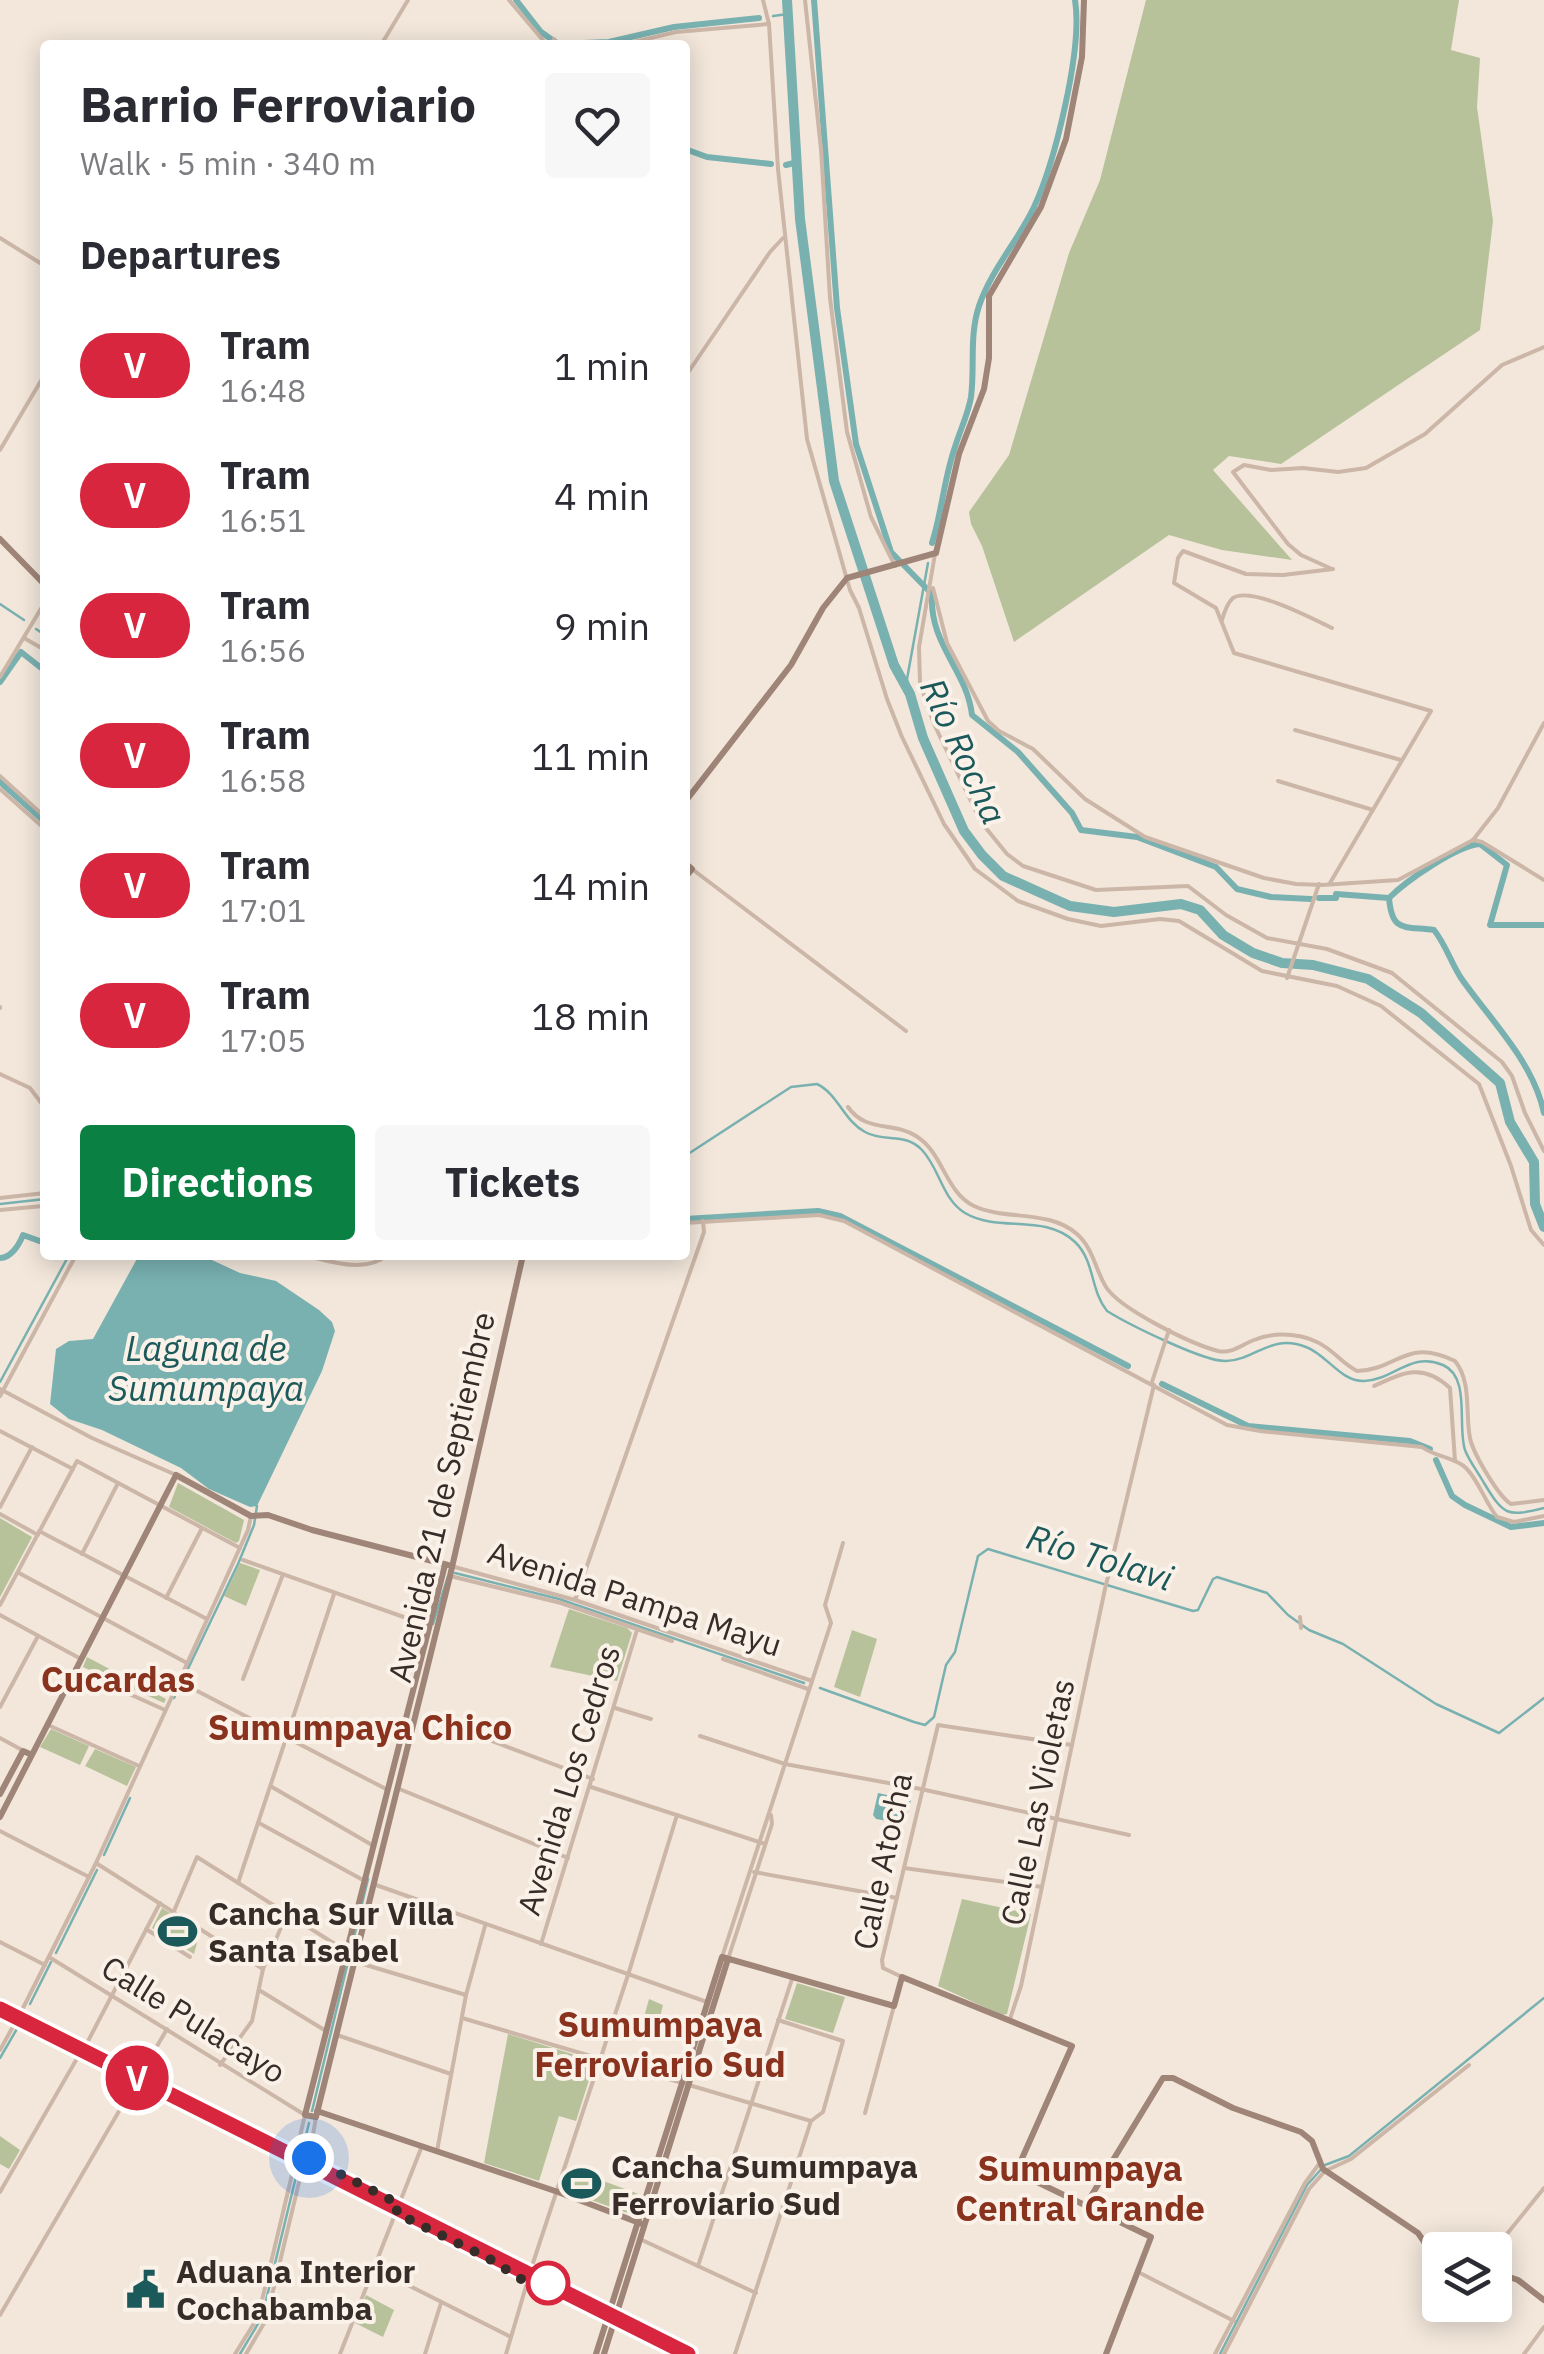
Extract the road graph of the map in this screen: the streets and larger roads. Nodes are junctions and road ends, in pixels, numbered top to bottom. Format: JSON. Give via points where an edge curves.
{"nodes":[{"id":1,"x":408,"y":0,"type":"edge"},
{"id":2,"x":508,"y":0,"type":"edge"},
{"id":3,"x":763,"y":0,"type":"edge"},
{"id":4,"x":805,"y":0,"type":"edge"},
{"id":5,"x":1084,"y":0,"type":"edge"},
{"id":6,"x":769,"y":24,"type":"junction"},
{"id":7,"x":385,"y":40,"type":"edge"},
{"id":8,"x":548,"y":40,"type":"edge"},
{"id":9,"x":643,"y":40,"type":"edge"},
{"id":10,"x":784,"y":237,"type":"junction"},
{"id":11,"x":0,"y":238,"type":"edge"},
{"id":12,"x":40,"y":263,"type":"edge"},
{"id":13,"x":1544,"y":347,"type":"edge"},
{"id":14,"x":690,"y":370,"type":"edge"},
{"id":15,"x":40,"y":382,"type":"edge"},
{"id":16,"x":0,"y":450,"type":"edge"},
{"id":17,"x":0,"y":540,"type":"edge"},
{"id":18,"x":936,"y":553,"type":"junction"},
{"id":19,"x":892,"y":566,"type":"junction"},
{"id":20,"x":849,"y":578,"type":"junction"},
{"id":21,"x":40,"y":580,"type":"edge"},
{"id":22,"x":932,"y":584,"type":"junction"},
{"id":23,"x":40,"y":611,"type":"edge"},
{"id":24,"x":1222,"y":620,"type":"junction"},
{"id":25,"x":1332,"y":628,"type":"dead end"},
{"id":26,"x":24,"y":638,"type":"junction"},
{"id":27,"x":40,"y":647,"type":"edge"},
{"id":28,"x":0,"y":676,"type":"edge"},
{"id":29,"x":1544,"y":723,"type":"edge"},
{"id":30,"x":1296,"y":730,"type":"dead end"},
{"id":31,"x":1403,"y":761,"type":"junction"},
{"id":32,"x":0,"y":776,"type":"edge"},
{"id":33,"x":1278,"y":781,"type":"dead end"},
{"id":34,"x":0,"y":789,"type":"edge"},
{"id":35,"x":690,"y":796,"type":"edge"},
{"id":36,"x":1373,"y":810,"type":"junction"},
{"id":37,"x":40,"y":812,"type":"edge"},
{"id":38,"x":40,"y":825,"type":"edge"},
{"id":39,"x":1473,"y":840,"type":"junction"},
{"id":40,"x":690,"y":867,"type":"edge"},
{"id":41,"x":1544,"y":880,"type":"edge"},
{"id":42,"x":1319,"y":884,"type":"junction"},
{"id":43,"x":1330,"y":884,"type":"junction"},
{"id":44,"x":1298,"y":944,"type":"junction"},
{"id":45,"x":1288,"y":976,"type":"junction"},
{"id":46,"x":906,"y":1031,"type":"dead end"},
{"id":47,"x":0,"y":1074,"type":"edge"},
{"id":48,"x":40,"y":1101,"type":"edge"},
{"id":49,"x":848,"y":1107,"type":"dead end"},
{"id":50,"x":1544,"y":1151,"type":"edge"},
{"id":51,"x":40,"y":1194,"type":"edge"},
{"id":52,"x":0,"y":1198,"type":"edge"},
{"id":53,"x":40,"y":1206,"type":"edge"},
{"id":54,"x":0,"y":1210,"type":"edge"},
{"id":55,"x":690,"y":1222,"type":"edge"},
{"id":56,"x":703,"y":1222,"type":"junction"},
{"id":57,"x":1544,"y":1245,"type":"edge"},
{"id":58,"x":73,"y":1260,"type":"edge"},
{"id":59,"x":333,"y":1260,"type":"edge"},
{"id":60,"x":381,"y":1260,"type":"edge"},
{"id":61,"x":522,"y":1260,"type":"edge"},
{"id":62,"x":1169,"y":1332,"type":"junction"},
{"id":63,"x":1153,"y":1384,"type":"junction"},
{"id":64,"x":1374,"y":1386,"type":"dead end"},
{"id":65,"x":1,"y":1391,"type":"edge"},
{"id":66,"x":0,"y":1430,"type":"edge"},
{"id":67,"x":32,"y":1448,"type":"junction"},
{"id":68,"x":1455,"y":1461,"type":"junction"},
{"id":69,"x":72,"y":1469,"type":"junction"},
{"id":70,"x":176,"y":1476,"type":"junction"},
{"id":71,"x":118,"y":1483,"type":"junction"},
{"id":72,"x":1544,"y":1500,"type":"edge"},
{"id":73,"x":160,"y":1506,"type":"junction"},
{"id":74,"x":0,"y":1507,"type":"edge"},
{"id":75,"x":0,"y":1514,"type":"edge"},
{"id":76,"x":252,"y":1516,"type":"junction"},
{"id":77,"x":1544,"y":1516,"type":"edge"},
{"id":78,"x":202,"y":1528,"type":"junction"},
{"id":79,"x":38,"y":1533,"type":"junction"},
{"id":80,"x":843,"y":1543,"type":"dead end"},
{"id":81,"x":240,"y":1548,"type":"junction"},
{"id":82,"x":82,"y":1554,"type":"junction"},
{"id":83,"x":243,"y":1560,"type":"dead end"},
{"id":84,"x":448,"y":1566,"type":"junction"},
{"id":85,"x":18,"y":1572,"type":"junction"},
{"id":86,"x":124,"y":1576,"type":"junction"},
{"id":87,"x":282,"y":1576,"type":"junction"},
{"id":88,"x":450,"y":1576,"type":"junction"},
{"id":89,"x":334,"y":1594,"type":"junction"},
{"id":90,"x":166,"y":1598,"type":"junction"},
{"id":91,"x":575,"y":1600,"type":"junction"},
{"id":92,"x":0,"y":1605,"type":"edge"},
{"id":93,"x":0,"y":1616,"type":"edge"},
{"id":94,"x":102,"y":1618,"type":"junction"},
{"id":95,"x":1300,"y":1618,"type":"dead end"},
{"id":96,"x":207,"y":1620,"type":"junction"},
{"id":97,"x":429,"y":1626,"type":"junction"},
{"id":98,"x":1301,"y":1628,"type":"dead end"},
{"id":99,"x":638,"y":1630,"type":"junction"},
{"id":100,"x":38,"y":1636,"type":"junction"},
{"id":101,"x":672,"y":1642,"type":"dead end"},
{"id":102,"x":723,"y":1659,"type":"dead end"},
{"id":103,"x":81,"y":1660,"type":"junction"},
{"id":104,"x":187,"y":1663,"type":"junction"},
{"id":105,"x":76,"y":1670,"type":"junction"},
{"id":106,"x":242,"y":1680,"type":"dead end"},
{"id":107,"x":812,"y":1681,"type":"junction"},
{"id":108,"x":180,"y":1683,"type":"junction"},
{"id":109,"x":810,"y":1689,"type":"junction"},
{"id":110,"x":0,"y":1707,"type":"edge"},
{"id":111,"x":615,"y":1708,"type":"junction"},
{"id":112,"x":165,"y":1710,"type":"junction"},
{"id":113,"x":652,"y":1719,"type":"dead end"},
{"id":114,"x":46,"y":1724,"type":"junction"},
{"id":115,"x":468,"y":1732,"type":"dead end"},
{"id":116,"x":700,"y":1736,"type":"dead end"},
{"id":117,"x":0,"y":1738,"type":"edge"},
{"id":118,"x":288,"y":1738,"type":"junction"},
{"id":119,"x":1073,"y":1745,"type":"junction"},
{"id":120,"x":27,"y":1752,"type":"junction"},
{"id":121,"x":785,"y":1764,"type":"junction"},
{"id":122,"x":139,"y":1766,"type":"junction"},
{"id":123,"x":593,"y":1779,"type":"junction"},
{"id":124,"x":272,"y":1787,"type":"junction"},
{"id":125,"x":591,"y":1787,"type":"junction"},
{"id":126,"x":396,"y":1788,"type":"junction"},
{"id":127,"x":386,"y":1789,"type":"junction"},
{"id":128,"x":921,"y":1789,"type":"junction"},
{"id":129,"x":0,"y":1794,"type":"edge"},
{"id":130,"x":771,"y":1812,"type":"junction"},
{"id":131,"x":676,"y":1815,"type":"junction"},
{"id":132,"x":0,"y":1817,"type":"edge"},
{"id":133,"x":1056,"y":1819,"type":"junction"},
{"id":134,"x":259,"y":1824,"type":"junction"},
{"id":135,"x":0,"y":1831,"type":"edge"},
{"id":136,"x":1129,"y":1835,"type":"dead end"},
{"id":137,"x":758,"y":1842,"type":"junction"},
{"id":138,"x":765,"y":1844,"type":"junction"},
{"id":139,"x":372,"y":1845,"type":"junction"},
{"id":140,"x":569,"y":1858,"type":"junction"},
{"id":141,"x":96,"y":1863,"type":"junction"},
{"id":142,"x":904,"y":1868,"type":"junction"},
{"id":143,"x":753,"y":1871,"type":"junction"},
{"id":144,"x":89,"y":1877,"type":"junction"},
{"id":145,"x":363,"y":1880,"type":"junction"},
{"id":146,"x":238,"y":1883,"type":"junction"},
{"id":147,"x":372,"y":1883,"type":"junction"},
{"id":148,"x":1042,"y":1886,"type":"junction"},
{"id":149,"x":897,"y":1898,"type":"junction"},
{"id":150,"x":160,"y":1903,"type":"junction"},
{"id":151,"x":174,"y":1911,"type":"junction"},
{"id":152,"x":287,"y":1914,"type":"junction"},
{"id":153,"x":486,"y":1924,"type":"junction"},
{"id":154,"x":146,"y":1929,"type":"junction"},
{"id":155,"x":0,"y":1942,"type":"edge"},
{"id":156,"x":541,"y":1944,"type":"junction"},
{"id":157,"x":346,"y":1951,"type":"junction"},
{"id":158,"x":190,"y":1957,"type":"dead end"},
{"id":159,"x":48,"y":1958,"type":"junction"},
{"id":160,"x":725,"y":1958,"type":"junction"},
{"id":161,"x":353,"y":1961,"type":"junction"},
{"id":162,"x":45,"y":1965,"type":"junction"},
{"id":163,"x":263,"y":1969,"type":"junction"},
{"id":164,"x":628,"y":1975,"type":"junction"},
{"id":165,"x":793,"y":1976,"type":"junction"},
{"id":166,"x":902,"y":1977,"type":"junction"},
{"id":167,"x":260,"y":1990,"type":"junction"},
{"id":168,"x":466,"y":1995,"type":"junction"},
{"id":169,"x":113,"y":1996,"type":"junction"},
{"id":170,"x":0,"y":2004,"type":"edge"},
{"id":171,"x":711,"y":2004,"type":"junction"},
{"id":172,"x":894,"y":2006,"type":"junction"},
{"id":173,"x":20,"y":2014,"type":"junction"},
{"id":174,"x":0,"y":2017,"type":"edge"},
{"id":175,"x":462,"y":2018,"type":"junction"},
{"id":176,"x":778,"y":2020,"type":"junction"},
{"id":177,"x":1010,"y":2021,"type":"junction"},
{"id":178,"x":15,"y":2022,"type":"junction"},
{"id":179,"x":167,"y":2029,"type":"junction"},
{"id":180,"x":326,"y":2031,"type":"junction"},
{"id":181,"x":336,"y":2034,"type":"junction"},
{"id":182,"x":85,"y":2047,"type":"junction"},
{"id":183,"x":0,"y":2050,"type":"edge"},
{"id":184,"x":79,"y":2055,"type":"junction"},
{"id":185,"x":599,"y":2057,"type":"junction"},
{"id":186,"x":220,"y":2065,"type":"junction"},
{"id":187,"x":1469,"y":2065,"type":"dead end"},
{"id":188,"x":451,"y":2074,"type":"junction"},
{"id":189,"x":140,"y":2075,"type":"junction"},
{"id":190,"x":686,"y":2082,"type":"junction"},
{"id":191,"x":136,"y":2083,"type":"junction"},
{"id":192,"x":750,"y":2102,"type":"junction"},
{"id":193,"x":865,"y":2113,"type":"dead end"},
{"id":194,"x":316,"y":2114,"type":"junction"},
{"id":195,"x":305,"y":2116,"type":"junction"},
{"id":196,"x":811,"y":2121,"type":"junction"},
{"id":197,"x":422,"y":2146,"type":"junction"},
{"id":198,"x":437,"y":2151,"type":"junction"},
{"id":199,"x":1322,"y":2168,"type":"junction"},
{"id":200,"x":1544,"y":2188,"type":"edge"},
{"id":201,"x":0,"y":2192,"type":"edge"},
{"id":202,"x":558,"y":2192,"type":"junction"},
{"id":203,"x":399,"y":2204,"type":"junction"},
{"id":204,"x":1085,"y":2206,"type":"junction"},
{"id":205,"x":396,"y":2213,"type":"junction"},
{"id":206,"x":641,"y":2223,"type":"junction"},
{"id":207,"x":1509,"y":2232,"type":"edge"},
{"id":208,"x":637,"y":2237,"type":"junction"},
{"id":209,"x":1422,"y":2242,"type":"edge"},
{"id":210,"x":515,"y":2263,"type":"dead end"},
{"id":211,"x":698,"y":2266,"type":"junction"},
{"id":212,"x":374,"y":2268,"type":"junction"},
{"id":213,"x":531,"y":2269,"type":"dead end"},
{"id":214,"x":1138,"y":2272,"type":"junction"},
{"id":215,"x":1512,"y":2278,"type":"edge"},
{"id":216,"x":527,"y":2283,"type":"junction"},
{"id":217,"x":579,"y":2293,"type":"dead end"},
{"id":218,"x":756,"y":2293,"type":"junction"},
{"id":219,"x":1544,"y":2300,"type":"edge"},
{"id":220,"x":442,"y":2303,"type":"junction"},
{"id":221,"x":613,"y":2312,"type":"junction"},
{"id":222,"x":0,"y":2315,"type":"edge"},
{"id":223,"x":1234,"y":2321,"type":"junction"},
{"id":224,"x":610,"y":2322,"type":"junction"},
{"id":225,"x":1544,"y":2327,"type":"edge"},
{"id":226,"x":510,"y":2337,"type":"junction"},
{"id":227,"x":235,"y":2354,"type":"edge"},
{"id":228,"x":246,"y":2354,"type":"edge"},
{"id":229,"x":340,"y":2354,"type":"edge"},
{"id":230,"x":425,"y":2354,"type":"edge"},
{"id":231,"x":506,"y":2354,"type":"edge"},
{"id":232,"x":600,"y":2354,"type":"edge"},
{"id":233,"x":673,"y":2354,"type":"edge"},
{"id":234,"x":695,"y":2354,"type":"edge"},
{"id":235,"x":734,"y":2354,"type":"edge"},
{"id":236,"x":1106,"y":2354,"type":"edge"},
{"id":237,"x":1215,"y":2354,"type":"edge"},
{"id":238,"x":1224,"y":2354,"type":"edge"},
{"id":239,"x":1524,"y":2354,"type":"edge"}],
"edges":[{"from":1,"to":7,"type":"street"},
{"from":2,"to":8,"type":"street"},
{"from":3,"to":6,"type":"street"},
{"from":4,"to":19,"type":"street","via":[[847,432]]},
{"from":5,"to":18,"type":"street","via":[[1082,57],[1066,138],[1041,207],[989,296],[984,389],[959,454]]},
{"from":6,"to":9,"type":"street"},
{"from":6,"to":10,"type":"street"},
{"from":10,"to":14,"type":"street"},
{"from":10,"to":20,"type":"street","via":[[809,451]]},
{"from":11,"to":12,"type":"street"},
{"from":13,"to":24,"type":"street","via":[[1502,365],[1426,434],[1366,468],[1244,465],[1233,472],[1288,544],[1333,569],[1246,574],[1183,551],[1174,584],[1216,608]]},
{"from":15,"to":16,"type":"street"},
{"from":17,"to":21,"type":"street"},
{"from":18,"to":19,"type":"street"},
{"from":18,"to":22,"type":"street"},
{"from":19,"to":20,"type":"street"},
{"from":20,"to":35,"type":"street"},
{"from":20,"to":45,"type":"street","via":[[902,737],[944,824],[975,870],[1018,902],[1068,919],[1101,926],[1178,921],[1250,966]]},
{"from":22,"to":42,"type":"street","via":[[947,643],[988,721],[1034,749],[1085,799],[1145,837],[1264,878]]},
{"from":22,"to":44,"type":"street","via":[[920,683],[995,843],[1023,866],[1096,890],[1188,886],[1250,930]]},
{"from":23,"to":26,"type":"street"},
{"from":24,"to":25,"type":"street","via":[[1237,596],[1263,599]]},
{"from":24,"to":31,"type":"street","via":[[1234,653],[1431,711]]},
{"from":26,"to":27,"type":"street"},
{"from":26,"to":28,"type":"street"},
{"from":29,"to":39,"type":"street"},
{"from":30,"to":31,"type":"street"},
{"from":31,"to":36,"type":"street"},
{"from":32,"to":37,"type":"street"},
{"from":33,"to":36,"type":"street"},
{"from":34,"to":38,"type":"street"},
{"from":36,"to":43,"type":"street"},
{"from":39,"to":41,"type":"street"},
{"from":39,"to":43,"type":"street","via":[[1398,880]]},
{"from":40,"to":46,"type":"street"},
{"from":42,"to":43,"type":"street"},
{"from":42,"to":44,"type":"street"},
{"from":44,"to":45,"type":"street"},
{"from":44,"to":50,"type":"street","via":[[1399,978],[1494,1052],[1512,1076]]},
{"from":45,"to":57,"type":"street","via":[[1338,986],[1381,1006],[1471,1076],[1484,1094],[1531,1230]]},
{"from":47,"to":48,"type":"street","via":[[30,1088]]},
{"from":49,"to":62,"type":"street","via":[[863,1123],[917,1136],[974,1206],[1051,1220],[1074,1232],[1112,1294]]},
{"from":51,"to":52,"type":"street"},
{"from":53,"to":54,"type":"street"},
{"from":55,"to":56,"type":"street"},
{"from":56,"to":63,"type":"street","via":[[820,1215],[844,1222]]},
{"from":56,"to":91,"type":"street"},
{"from":58,"to":65,"type":"street"},
{"from":59,"to":60,"type":"street"},
{"from":61,"to":84,"type":"street","name":"Avenida 21 de Septiembre"},
{"from":62,"to":63,"type":"street","name":"Calle Las Violetas"},
{"from":62,"to":72,"type":"street","via":[[1224,1352],[1263,1338],[1298,1336],[1327,1347],[1357,1371],[1413,1353],[1448,1358],[1465,1381],[1471,1443],[1502,1498],[1515,1504]]},
{"from":63,"to":68,"type":"street","via":[[1240,1428],[1422,1448]]},
{"from":63,"to":119,"type":"street","name":"Calle Las Violetas"},
{"from":64,"to":68,"type":"street","via":[[1396,1375],[1436,1375],[1450,1388]]},
{"from":65,"to":70,"type":"street","name":"Avenida Pampa Mayu"},
{"from":66,"to":67,"type":"street"},
{"from":67,"to":69,"type":"street"},
{"from":67,"to":74,"type":"street"},
{"from":68,"to":77,"type":"street","via":[[1497,1516],[1514,1522]]},
{"from":69,"to":71,"type":"street","via":[[77,1461]]},
{"from":69,"to":79,"type":"street"},
{"from":70,"to":73,"type":"street"},
{"from":70,"to":76,"type":"street","name":"Avenida Pampa Mayu"},
{"from":71,"to":73,"type":"street"},
{"from":71,"to":82,"type":"street"},
{"from":73,"to":78,"type":"street"},
{"from":73,"to":86,"type":"street"},
{"from":75,"to":79,"type":"street"},
{"from":76,"to":81,"type":"street"},
{"from":76,"to":84,"type":"street","name":"Avenida Pampa Mayu"},
{"from":78,"to":81,"type":"street"},
{"from":78,"to":90,"type":"street"},
{"from":79,"to":82,"type":"street"},
{"from":79,"to":85,"type":"street"},
{"from":80,"to":107,"type":"street","via":[[825,1605],[831,1623]]},
{"from":81,"to":96,"type":"street"},
{"from":82,"to":86,"type":"street"},
{"from":83,"to":87,"type":"street"},
{"from":84,"to":88,"type":"street","name":"Avenida 21 de Septiembre"},
{"from":84,"to":91,"type":"street","name":"Avenida Pampa Mayu"},
{"from":84,"to":97,"type":"street","name":"Avenida 21 de Septiembre"},
{"from":85,"to":92,"type":"street"},
{"from":85,"to":94,"type":"street"},
{"from":86,"to":90,"type":"street"},
{"from":86,"to":94,"type":"street"},
{"from":87,"to":89,"type":"street"},
{"from":87,"to":106,"type":"street"},
{"from":88,"to":99,"type":"street","name":"Avenida Pampa Mayu"},
{"from":88,"to":126,"type":"street","name":"Avenida 21 de Septiembre"},
{"from":89,"to":97,"type":"street"},
{"from":89,"to":118,"type":"street"},
{"from":90,"to":96,"type":"street"},
{"from":91,"to":107,"type":"street","name":"Avenida Pampa Mayu"},
{"from":93,"to":100,"type":"street"},
{"from":94,"to":103,"type":"street"},
{"from":94,"to":104,"type":"street"},
{"from":95,"to":98,"type":"street"},
{"from":96,"to":104,"type":"street"},
{"from":97,"to":127,"type":"street","name":"Avenida 21 de Septiembre"},
{"from":99,"to":101,"type":"street","name":"Avenida Pampa Mayu"},
{"from":99,"to":111,"type":"street","name":"Avenida Los Cedros"},
{"from":100,"to":103,"type":"street"},
{"from":100,"to":110,"type":"street"},
{"from":102,"to":109,"type":"street","name":"Avenida Pampa Mayu"},
{"from":103,"to":105,"type":"street"},
{"from":104,"to":108,"type":"street"},
{"from":105,"to":112,"type":"street"},
{"from":105,"to":114,"type":"street"},
{"from":107,"to":109,"type":"street"},
{"from":108,"to":112,"type":"street"},
{"from":108,"to":118,"type":"street"},
{"from":109,"to":121,"type":"street"},
{"from":111,"to":113,"type":"street"},
{"from":111,"to":123,"type":"street","name":"Avenida Los Cedros"},
{"from":112,"to":122,"type":"street"},
{"from":114,"to":120,"type":"street"},
{"from":114,"to":122,"type":"street"},
{"from":115,"to":123,"type":"street"},
{"from":116,"to":121,"type":"street"},
{"from":117,"to":120,"type":"street"},
{"from":118,"to":124,"type":"street"},
{"from":118,"to":127,"type":"street"},
{"from":119,"to":128,"type":"street","name":"Calle Atocha","via":[[938,1725]]},
{"from":119,"to":133,"type":"street","name":"Calle Las Violetas"},
{"from":120,"to":129,"type":"street"},
{"from":120,"to":132,"type":"street"},
{"from":121,"to":128,"type":"street"},
{"from":121,"to":130,"type":"street"},
{"from":122,"to":141,"type":"street"},
{"from":123,"to":125,"type":"street","name":"Avenida Los Cedros"},
{"from":124,"to":134,"type":"street"},
{"from":124,"to":139,"type":"street"},
{"from":125,"to":131,"type":"street"},
{"from":125,"to":140,"type":"street","name":"Avenida Los Cedros"},
{"from":126,"to":140,"type":"street"},
{"from":126,"to":147,"type":"street","name":"Avenida 21 de Septiembre"},
{"from":127,"to":139,"type":"street","name":"Avenida 21 de Septiembre"},
{"from":128,"to":133,"type":"street"},
{"from":128,"to":142,"type":"street","name":"Calle Atocha"},
{"from":130,"to":137,"type":"street"},
{"from":130,"to":138,"type":"street"},
{"from":131,"to":137,"type":"street"},
{"from":131,"to":164,"type":"street"},
{"from":133,"to":136,"type":"street"},
{"from":133,"to":148,"type":"street","name":"Calle Las Violetas"},
{"from":134,"to":145,"type":"street"},
{"from":134,"to":146,"type":"street"},
{"from":135,"to":144,"type":"street"},
{"from":137,"to":138,"type":"street"},
{"from":137,"to":143,"type":"street"},
{"from":138,"to":143,"type":"street"},
{"from":139,"to":145,"type":"street","name":"Avenida 21 de Septiembre"},
{"from":140,"to":156,"type":"street","name":"Avenida Los Cedros"},
{"from":141,"to":144,"type":"street"},
{"from":141,"to":150,"type":"street"},
{"from":142,"to":148,"type":"street"},
{"from":142,"to":149,"type":"street","name":"Calle Atocha"},
{"from":143,"to":149,"type":"street"},
{"from":143,"to":160,"type":"street"},
{"from":144,"to":159,"type":"street"},
{"from":145,"to":157,"type":"street","name":"Avenida 21 de Septiembre"},
{"from":146,"to":151,"type":"street","via":[[197,1856]]},
{"from":146,"to":152,"type":"street"},
{"from":147,"to":153,"type":"street"},
{"from":147,"to":161,"type":"street","name":"Avenida 21 de Septiembre"},
{"from":148,"to":177,"type":"street","name":"Calle Las Violetas"},
{"from":149,"to":166,"type":"street","name":"Calle Atocha","via":[[882,1960],[883,1968]]},
{"from":150,"to":151,"type":"street"},
{"from":150,"to":154,"type":"street"},
{"from":151,"to":163,"type":"street"},
{"from":152,"to":157,"type":"street"},
{"from":152,"to":163,"type":"street"},
{"from":153,"to":156,"type":"street"},
{"from":153,"to":168,"type":"street"},
{"from":154,"to":158,"type":"street"},
{"from":154,"to":169,"type":"street"},
{"from":155,"to":162,"type":"street"},
{"from":156,"to":164,"type":"street"},
{"from":157,"to":180,"type":"street","name":"Avenida 21 de Septiembre"},
{"from":159,"to":162,"type":"street"},
{"from":159,"to":169,"type":"street","name":"Calle Pulacayo"},
{"from":160,"to":165,"type":"street"},
{"from":160,"to":171,"type":"street"},
{"from":161,"to":168,"type":"street"},
{"from":161,"to":181,"type":"street","name":"Avenida 21 de Septiembre"},
{"from":162,"to":173,"type":"street"},
{"from":163,"to":167,"type":"street"},
{"from":164,"to":171,"type":"street"},
{"from":164,"to":185,"type":"street"},
{"from":165,"to":172,"type":"street"},
{"from":165,"to":176,"type":"street"},
{"from":166,"to":172,"type":"street","name":"Calle Atocha"},
{"from":166,"to":177,"type":"street"},
{"from":167,"to":180,"type":"street"},
{"from":167,"to":186,"type":"street","via":[[252,2021]]},
{"from":168,"to":175,"type":"street"},
{"from":169,"to":179,"type":"street","name":"Calle Pulacayo"},
{"from":169,"to":182,"type":"street"},
{"from":170,"to":173,"type":"street"},
{"from":171,"to":190,"type":"street"},
{"from":172,"to":193,"type":"street","name":"Calle Atocha"},
{"from":173,"to":182,"type":"street"},
{"from":174,"to":178,"type":"street"},
{"from":175,"to":185,"type":"street"},
{"from":175,"to":188,"type":"street"},
{"from":176,"to":192,"type":"street"},
{"from":176,"to":196,"type":"street","via":[[844,2041],[822,2112]]},
{"from":177,"to":204,"type":"street","via":[[1072,2046],[1016,2172]]},
{"from":178,"to":183,"type":"street"},
{"from":178,"to":184,"type":"street"},
{"from":179,"to":186,"type":"street","name":"Calle Pulacayo"},
{"from":179,"to":189,"type":"street"},
{"from":180,"to":195,"type":"street","name":"Avenida 21 de Septiembre"},
{"from":181,"to":188,"type":"street"},
{"from":181,"to":194,"type":"street","name":"Avenida 21 de Septiembre"},
{"from":182,"to":189,"type":"street"},
{"from":184,"to":191,"type":"street"},
{"from":184,"to":201,"type":"street"},
{"from":185,"to":190,"type":"street"},
{"from":185,"to":202,"type":"street"},
{"from":186,"to":195,"type":"street","name":"Calle Pulacayo"},
{"from":187,"to":199,"type":"street","via":[[1351,2159]]},
{"from":188,"to":198,"type":"street"},
{"from":189,"to":191,"type":"street"},
{"from":189,"to":195,"type":"street","name":"Avenida 21 de Septiembre","via":[[296,2153]]},
{"from":190,"to":192,"type":"street"},
{"from":190,"to":206,"type":"street"},
{"from":191,"to":222,"type":"street"},
{"from":191,"to":227,"type":"street","via":[[295,2162],[258,2317]]},
{"from":192,"to":196,"type":"street"},
{"from":192,"to":211,"type":"street"},
{"from":194,"to":195,"type":"street","name":"Calle Pulacayo"},
{"from":194,"to":197,"type":"street","name":"Calle Pulacayo"},
{"from":194,"to":203,"type":"street","name":"Avenida 21 de Septiembre","via":[[309,2158]]},
{"from":196,"to":218,"type":"street"},
{"from":197,"to":198,"type":"street","name":"Calle Pulacayo"},
{"from":197,"to":203,"type":"street"},
{"from":198,"to":202,"type":"street","name":"Calle Pulacayo"},
{"from":199,"to":204,"type":"street","via":[[1301,2132],[1164,2078]]},
{"from":199,"to":209,"type":"street"},
{"from":199,"to":223,"type":"street","via":[[1305,2184]]},
{"from":199,"to":238,"type":"street"},
{"from":200,"to":207,"type":"street"},
{"from":202,"to":206,"type":"street","name":"Calle Pulacayo"},
{"from":202,"to":213,"type":"street"},
{"from":203,"to":205,"type":"street"},
{"from":203,"to":210,"type":"street"},
{"from":204,"to":214,"type":"street","via":[[1151,2237]]},
{"from":205,"to":212,"type":"street"},
{"from":205,"to":216,"type":"street"},
{"from":205,"to":228,"type":"street","via":[[306,2168],[266,2320]]},
{"from":206,"to":208,"type":"street"},
{"from":208,"to":211,"type":"street"},
{"from":208,"to":221,"type":"street"},
{"from":211,"to":218,"type":"street"},
{"from":212,"to":220,"type":"street"},
{"from":212,"to":229,"type":"street"},
{"from":214,"to":223,"type":"street"},
{"from":214,"to":236,"type":"street"},
{"from":215,"to":219,"type":"street"},
{"from":216,"to":224,"type":"street"},
{"from":216,"to":226,"type":"street"},
{"from":217,"to":221,"type":"street"},
{"from":218,"to":235,"type":"street"},
{"from":220,"to":226,"type":"street"},
{"from":220,"to":230,"type":"street"},
{"from":221,"to":224,"type":"street"},
{"from":221,"to":234,"type":"street"},
{"from":223,"to":237,"type":"street"},
{"from":224,"to":232,"type":"street"},
{"from":224,"to":233,"type":"street"},
{"from":225,"to":239,"type":"street"},
{"from":226,"to":231,"type":"street"}]}
